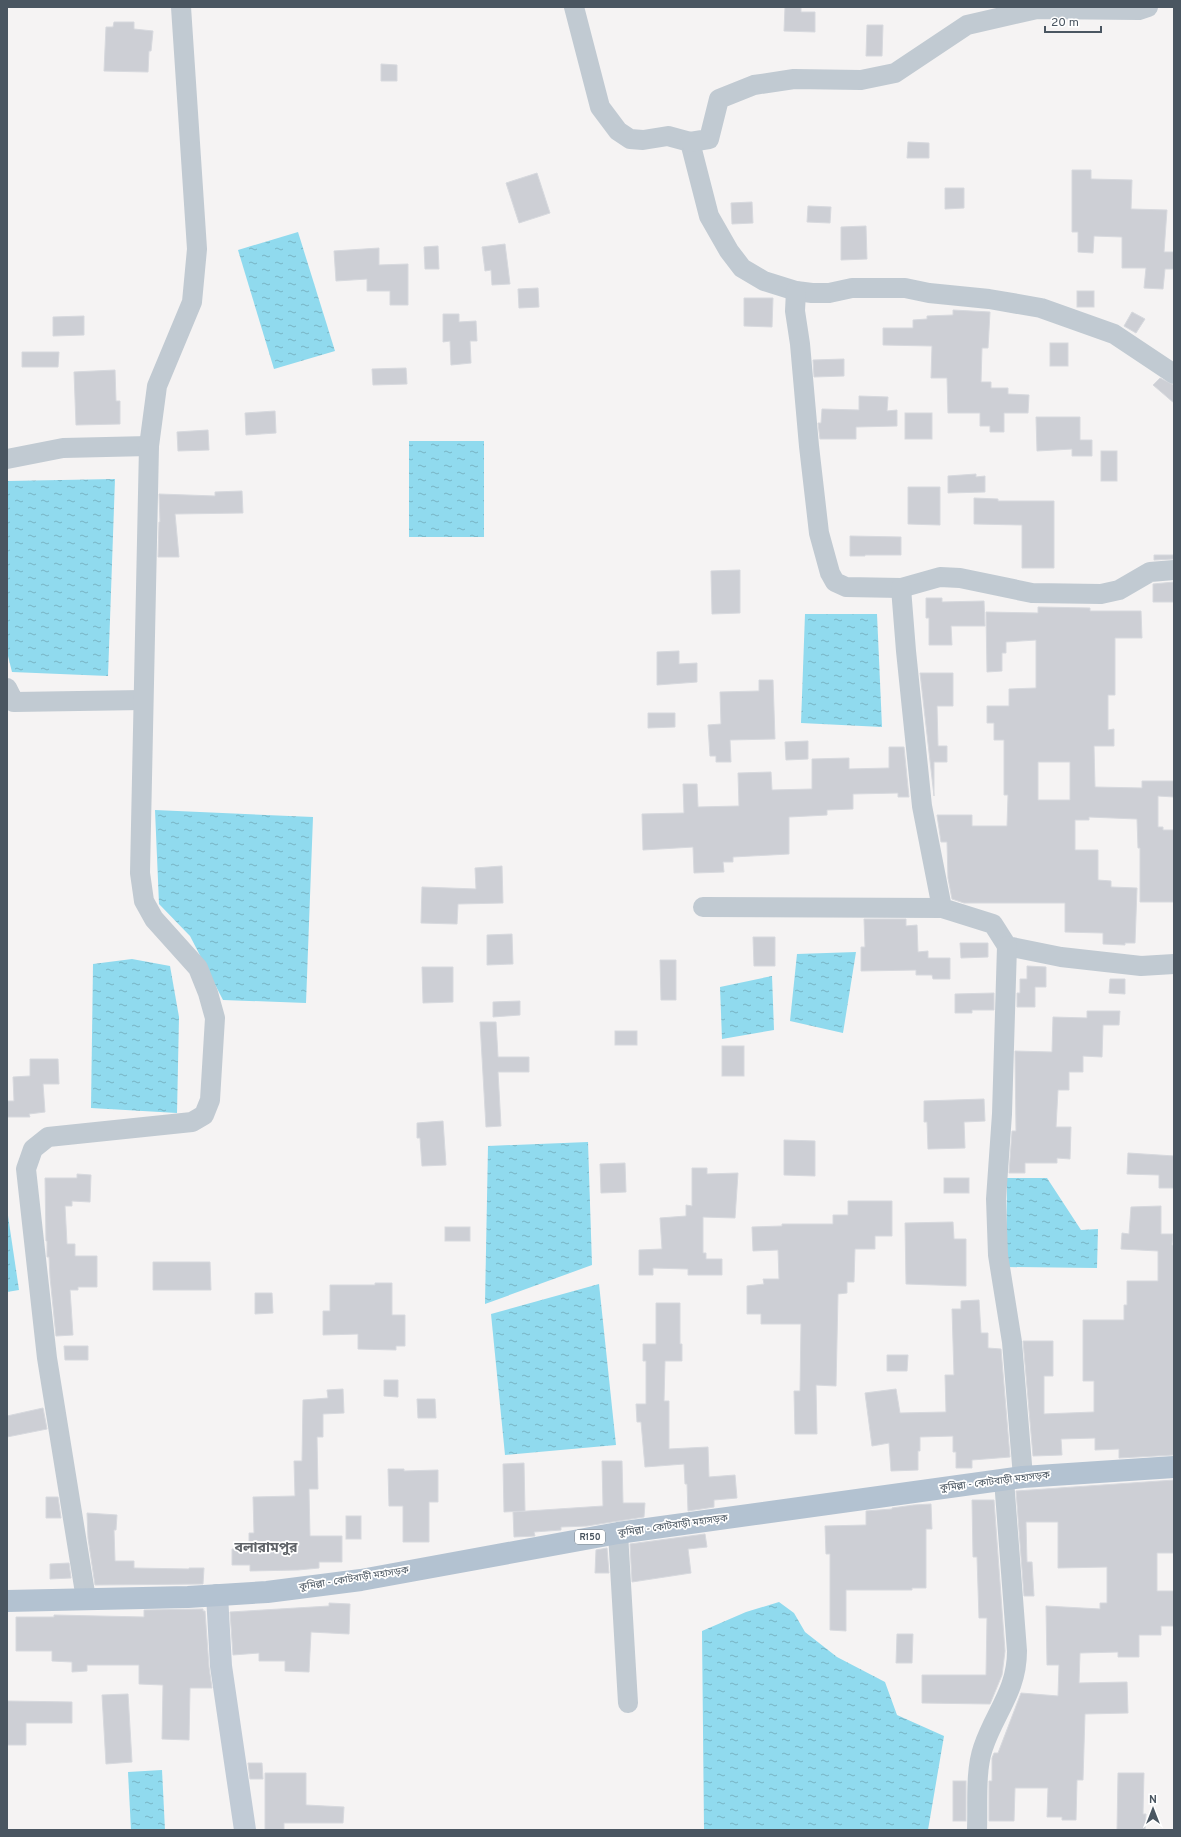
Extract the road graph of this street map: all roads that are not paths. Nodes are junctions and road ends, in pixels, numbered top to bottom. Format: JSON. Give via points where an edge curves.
{"nodes":[{"id":1,"x":181,"y":7,"type":"edge"},
{"id":2,"x":574,"y":7,"type":"edge"},
{"id":3,"x":1148,"y":7,"type":"edge"},
{"id":4,"x":690,"y":142,"type":"junction"},
{"id":5,"x":796,"y":291,"type":"junction"},
{"id":6,"x":1174,"y":374,"type":"edge"},
{"id":7,"x":148,"y":446,"type":"junction"},
{"id":8,"x":7,"y":459,"type":"edge"},
{"id":9,"x":1174,"y":570,"type":"edge"},
{"id":10,"x":901,"y":588,"type":"junction"},
{"id":11,"x":7,"y":688,"type":"edge"},
{"id":12,"x":143,"y":700,"type":"junction"},
{"id":13,"x":703,"y":907,"type":"dead end"},
{"id":14,"x":942,"y":908,"type":"junction"},
{"id":15,"x":1007,"y":946,"type":"junction"},
{"id":16,"x":1174,"y":964,"type":"edge"},
{"id":17,"x":1174,"y":1467,"type":"edge"},
{"id":18,"x":1014,"y":1479,"type":"junction"},
{"id":19,"x":618,"y":1533,"type":"junction"},
{"id":20,"x":217,"y":1595,"type":"junction"},
{"id":21,"x":86,"y":1599,"type":"junction"},
{"id":22,"x":7,"y":1601,"type":"edge"},
{"id":23,"x":628,"y":1703,"type":"dead end"},
{"id":24,"x":245,"y":1830,"type":"edge"},
{"id":25,"x":978,"y":1830,"type":"edge"}],
"edges":[{"from":1,"to":7,"type":"street","via":[[197,250],[192,302],[157,386]]},
{"from":2,"to":4,"type":"street","via":[[600,107],[618,131],[630,139],[643,140],[668,136]]},
{"from":3,"to":4,"type":"street","via":[[1139,10],[1037,8],[967,25],[895,73],[861,80],[794,79],[754,85],[719,99],[709,139]]},
{"from":4,"to":5,"type":"street","via":[[709,216],[729,251],[742,268],[764,281]]},
{"from":5,"to":6,"type":"street","via":[[829,293],[852,288],[905,288],[1041,308],[1114,334]]},
{"from":5,"to":10,"type":"street","via":[[795,311],[819,533],[830,573],[835,582],[846,587]]},
{"from":7,"to":8,"type":"street","via":[[63,448]]},
{"from":7,"to":12,"type":"street"},
{"from":9,"to":10,"type":"street","via":[[1150,572],[1119,590],[1101,594],[1032,592],[960,578],[940,577]]},
{"from":10,"to":14,"type":"street","via":[[922,806]]},
{"from":11,"to":12,"type":"street","via":[[14,702]]},
{"from":12,"to":21,"type":"street","via":[[140,873],[144,901],[154,919],[198,968],[208,992],[215,1018],[210,1100],[204,1115],[192,1122],[48,1137],[33,1149],[26,1169],[47,1358]]},
{"from":13,"to":14,"type":"street"},
{"from":14,"to":15,"type":"street","via":[[994,924]]},
{"from":15,"to":16,"type":"street","via":[[1061,957],[1141,966]]},
{"from":15,"to":18,"type":"street","via":[[1002,1114],[996,1199],[998,1255],[1012,1342]]},
{"from":17,"to":18,"type":"main road","name":"কুমিল্লা - কোটবাড়ী মহাসড়ক","number":"R150"},
{"from":18,"to":19,"type":"main road","name":"কুমিল্লা - কোটবাড়ী মহাসড়ক","number":"R150"},
{"from":18,"to":25,"type":"street","via":[[1017,1668],[1011,1689],[983,1748]]},
{"from":19,"to":20,"type":"main road","name":"কুমিল্লা - কোটবাড়ী মহাসড়ক","number":"R150","via":[[361,1580],[267,1592]]},
{"from":19,"to":23,"type":"street"},
{"from":20,"to":21,"type":"main road","name":"কুমিল্লা - কোটবাড়ী মহাসড়ক","number":"R150"},
{"from":20,"to":24,"type":"street","via":[[222,1666]]},
{"from":21,"to":22,"type":"main road","name":"কুমিল্লা - কোটবাড়ী মহাসড়ক","number":"R150"}]}
